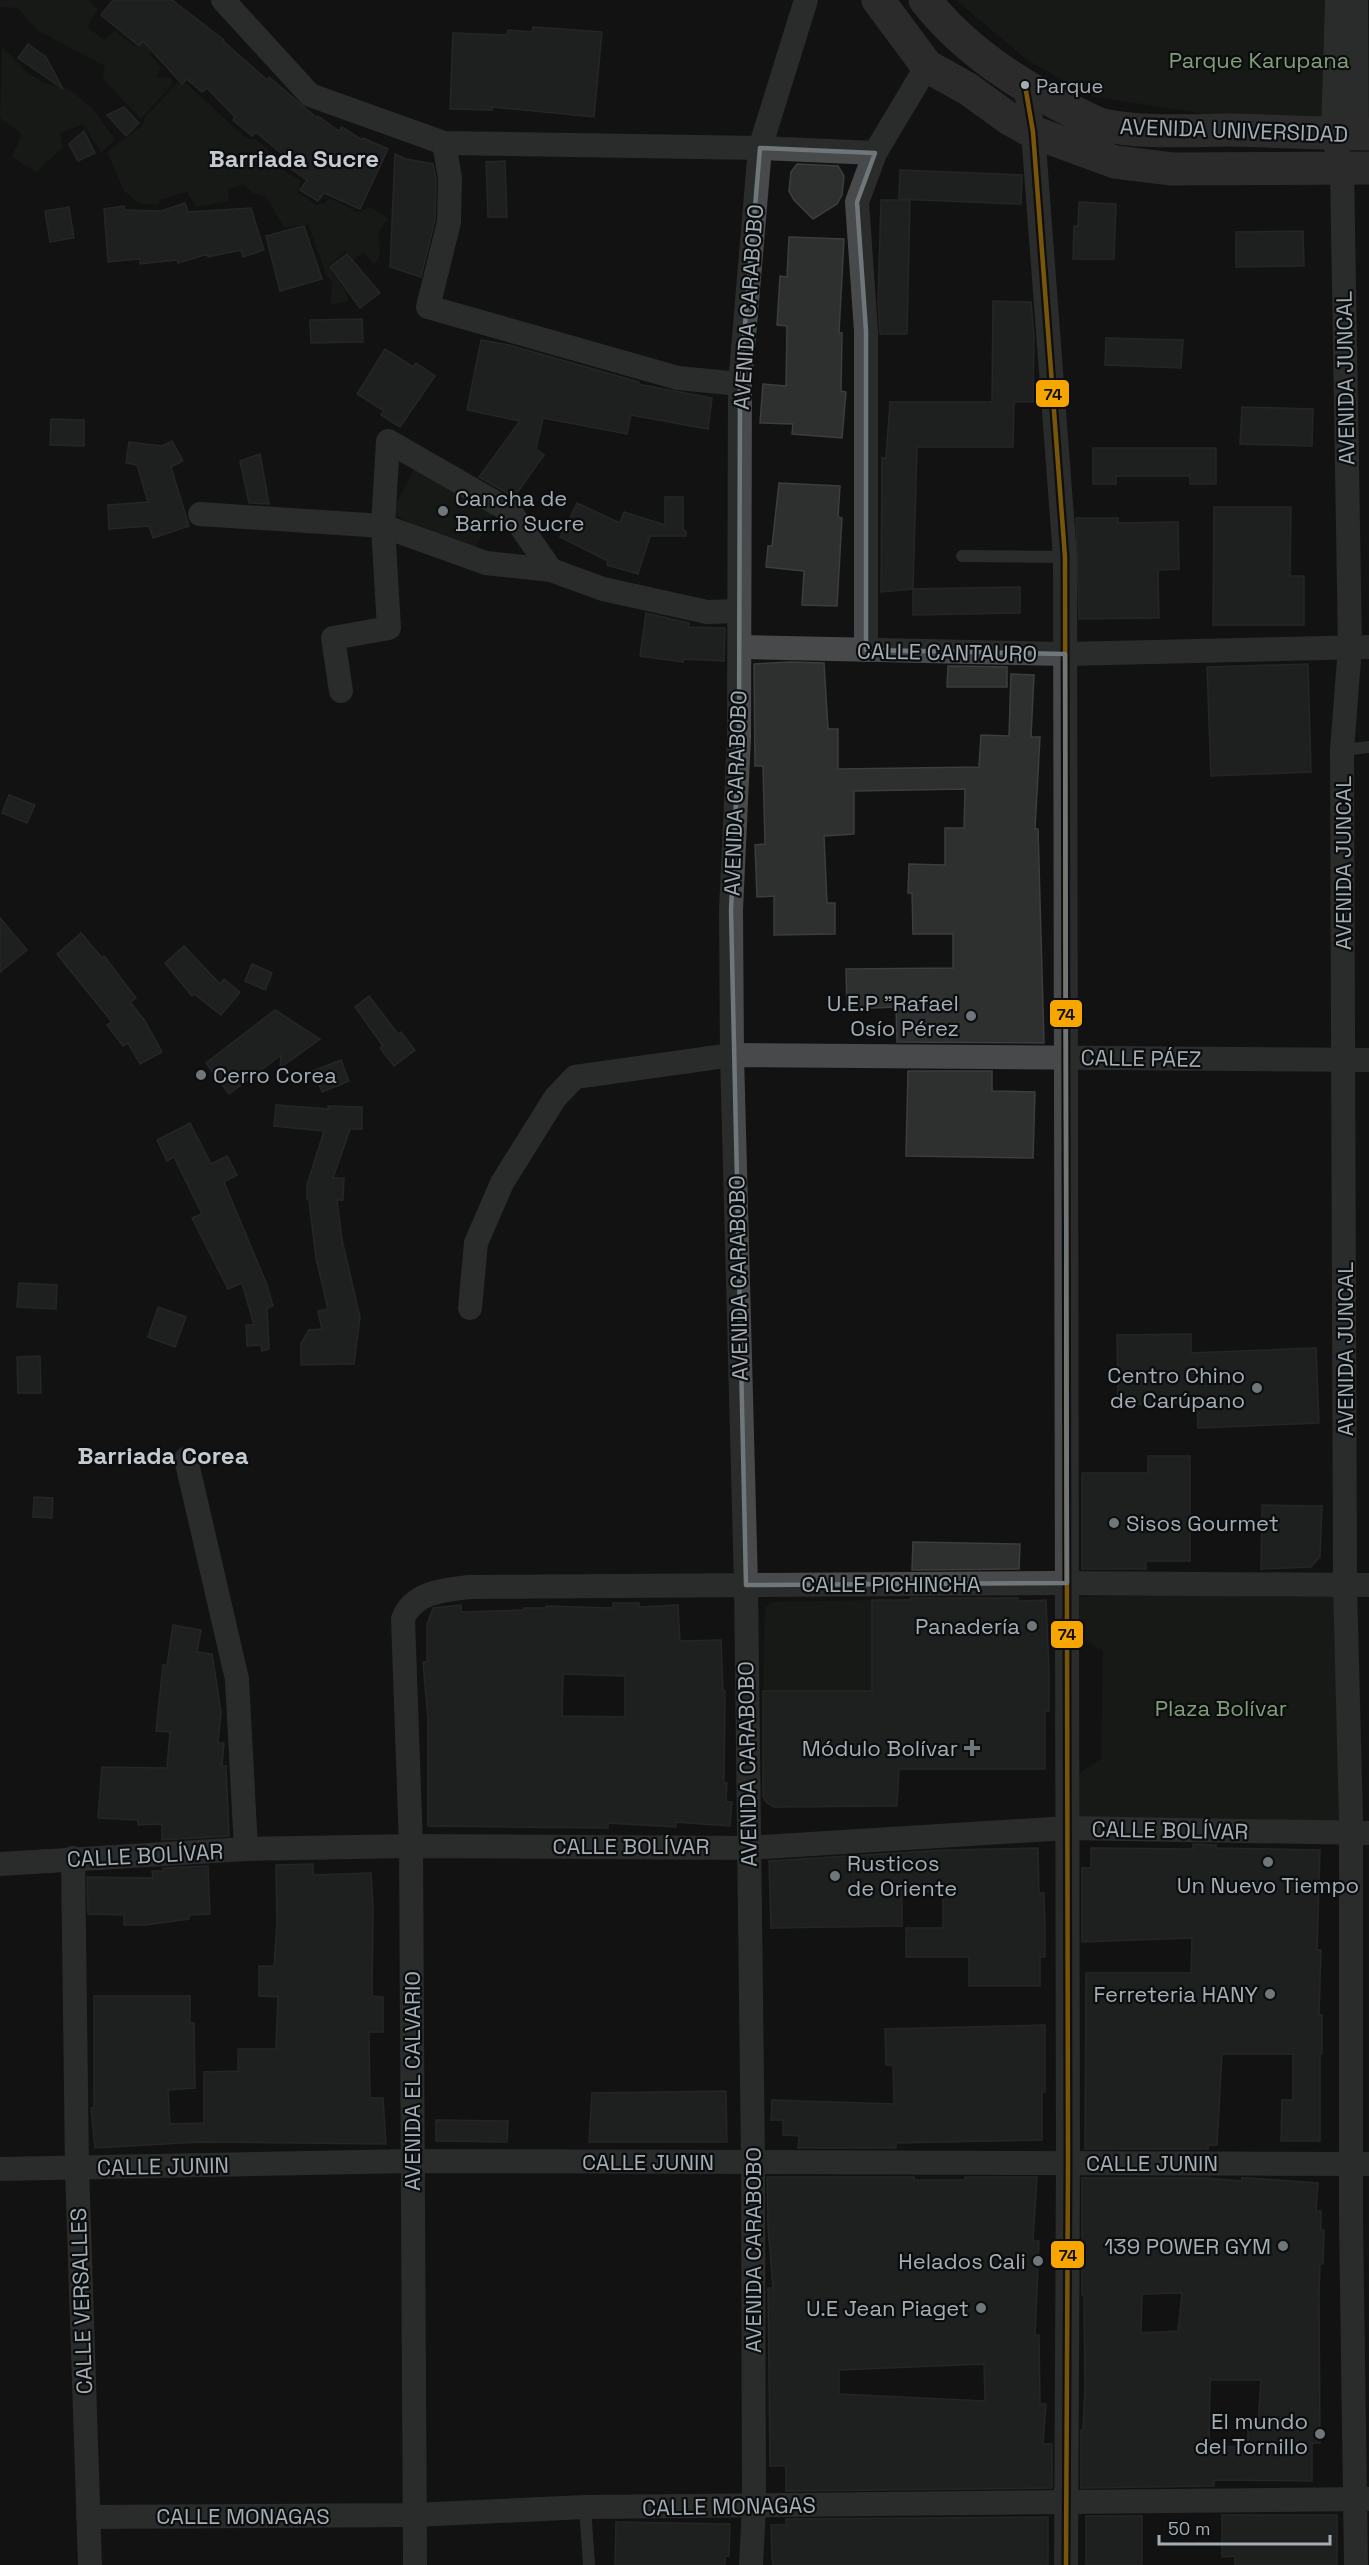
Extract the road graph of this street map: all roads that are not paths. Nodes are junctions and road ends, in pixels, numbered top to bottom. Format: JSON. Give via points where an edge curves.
{"nodes":[{"id":1,"x":223,"y":0,"type":"edge"},
{"id":2,"x":806,"y":0,"type":"edge"},
{"id":3,"x":878,"y":0,"type":"edge"},
{"id":4,"x":925,"y":0,"type":"edge"},
{"id":5,"x":1337,"y":0,"type":"edge"},
{"id":6,"x":1356,"y":0,"type":"edge"},
{"id":7,"x":927,"y":66,"type":"junction"},
{"id":8,"x":1025,"y":85,"type":"junction"},
{"id":9,"x":1033,"y":132,"type":"junction"},
{"id":10,"x":1353,"y":134,"type":"edge"},
{"id":11,"x":444,"y":143,"type":"junction"},
{"id":12,"x":760,"y":148,"type":"junction"},
{"id":13,"x":875,"y":153,"type":"junction"},
{"id":14,"x":1355,"y":168,"type":"edge"},
{"id":15,"x":740,"y":384,"type":"junction"},
{"id":16,"x":200,"y":514,"type":"dead end"},
{"id":17,"x":383,"y":526,"type":"junction"},
{"id":18,"x":962,"y":556,"type":"dead end"},
{"id":19,"x":1065,"y":557,"type":"junction"},
{"id":20,"x":552,"y":570,"type":"junction"},
{"id":21,"x":738,"y":611,"type":"junction"},
{"id":22,"x":740,"y":646,"type":"junction"},
{"id":23,"x":1360,"y":647,"type":"edge"},
{"id":24,"x":866,"y":650,"type":"junction"},
{"id":25,"x":1065,"y":654,"type":"junction"},
{"id":26,"x":341,"y":691,"type":"dead end"},
{"id":27,"x":1369,"y":747,"type":"edge"},
{"id":28,"x":1342,"y":750,"type":"junction"},
{"id":29,"x":732,"y":1055,"type":"junction"},
{"id":30,"x":1066,"y":1058,"type":"junction"},
{"id":31,"x":1344,"y":1060,"type":"junction"},
{"id":32,"x":1369,"y":1060,"type":"edge"},
{"id":33,"x":470,"y":1308,"type":"dead end"},
{"id":34,"x":186,"y":1459,"type":"dead end"},
{"id":35,"x":1067,"y":1583,"type":"junction"},
{"id":36,"x":746,"y":1585,"type":"junction"},
{"id":37,"x":1357,"y":1585,"type":"edge"},
{"id":38,"x":415,"y":1600,"type":"joint"},
{"id":39,"x":1066,"y":1828,"type":"junction"},
{"id":40,"x":1360,"y":1833,"type":"edge"},
{"id":41,"x":411,"y":1846,"type":"junction"},
{"id":42,"x":748,"y":1848,"type":"junction"},
{"id":43,"x":246,"y":1850,"type":"junction"},
{"id":44,"x":73,"y":1858,"type":"junction"},
{"id":45,"x":0,"y":1864,"type":"edge"},
{"id":46,"x":413,"y":2161,"type":"junction"},
{"id":47,"x":1068,"y":2162,"type":"junction"},
{"id":48,"x":753,"y":2163,"type":"junction"},
{"id":49,"x":1360,"y":2164,"type":"edge"},
{"id":50,"x":77,"y":2167,"type":"junction"},
{"id":51,"x":0,"y":2169,"type":"edge"},
{"id":52,"x":1363,"y":2499,"type":"edge"},
{"id":53,"x":1065,"y":2501,"type":"junction"},
{"id":54,"x":754,"y":2506,"type":"junction"},
{"id":55,"x":585,"y":2508,"type":"junction"},
{"id":56,"x":415,"y":2515,"type":"junction"},
{"id":57,"x":88,"y":2517,"type":"junction"},
{"id":58,"x":90,"y":2565,"type":"edge"},
{"id":59,"x":415,"y":2565,"type":"edge"},
{"id":60,"x":589,"y":2565,"type":"edge"},
{"id":61,"x":751,"y":2565,"type":"edge"},
{"id":62,"x":1066,"y":2565,"type":"edge"},
{"id":63,"x":1356,"y":2565,"type":"edge"}],
"edges":[{"from":1,"to":11,"type":"street","via":[[310,95]]},
{"from":2,"to":12,"type":"street","name":"AVENIDA CARABOBO"},
{"from":3,"to":7,"type":"highway","name":"AVENIDA UNIVERSIDAD"},
{"from":4,"to":8,"type":"highway","name":"AVENIDA UNIVERSIDAD","via":[[974,48]]},
{"from":5,"to":10,"type":"street"},
{"from":6,"to":10,"type":"street"},
{"from":7,"to":9,"type":"highway","name":"AVENIDA UNIVERSIDAD"},
{"from":7,"to":13,"type":"street"},
{"from":8,"to":9,"type":"street"},
{"from":8,"to":10,"type":"highway","name":"AVENIDA UNIVERSIDAD","via":[[1102,125]]},
{"from":9,"to":14,"type":"highway","name":"AVENIDA UNIVERSIDAD","via":[[1115,162],[1172,169]]},
{"from":9,"to":19,"type":"street"},
{"from":10,"to":14,"type":"street","name":"AVENIDA JUNCAL"},
{"from":11,"to":12,"type":"street"},
{"from":11,"to":15,"type":"street","via":[[450,178],[449,222],[428,307],[678,378]]},
{"from":12,"to":13,"type":"street"},
{"from":12,"to":15,"type":"street","name":"AVENIDA CARABOBO"},
{"from":13,"to":24,"type":"street","via":[[857,202],[866,331]]},
{"from":14,"to":23,"type":"street","name":"AVENIDA JUNCAL"},
{"from":15,"to":21,"type":"street","name":"AVENIDA CARABOBO"},
{"from":16,"to":17,"type":"street"},
{"from":17,"to":20,"type":"street","via":[[486,563]]},
{"from":17,"to":20,"type":"street","via":[[388,441],[510,512]]},
{"from":17,"to":26,"type":"street","via":[[389,628],[333,638]]},
{"from":18,"to":19,"type":"lane"},
{"from":19,"to":25,"type":"street"},
{"from":20,"to":21,"type":"street","via":[[603,589],[707,612]]},
{"from":21,"to":22,"type":"street","name":"AVENIDA CARABOBO"},
{"from":22,"to":24,"type":"street","name":"CALLE CANTAURO"},
{"from":22,"to":29,"type":"street","name":"AVENIDA CARABOBO","via":[[731,910]]},
{"from":23,"to":25,"type":"street","name":"CALLE CANTAURO"},
{"from":23,"to":28,"type":"street","name":"AVENIDA JUNCAL"},
{"from":24,"to":25,"type":"street","name":"CALLE CANTAURO"},
{"from":25,"to":30,"type":"street"},
{"from":27,"to":28,"type":"lane"},
{"from":28,"to":31,"type":"street","name":"AVENIDA JUNCAL"},
{"from":29,"to":30,"type":"street","name":"CALLE PÁEZ"},
{"from":29,"to":33,"type":"street","name":"CALLE PÁEZ","via":[[575,1077],[555,1098],[502,1182],[476,1243]]},
{"from":29,"to":36,"type":"street","name":"AVENIDA CARABOBO"},
{"from":30,"to":31,"type":"street","name":"CALLE PÁEZ"},
{"from":30,"to":35,"type":"street"},
{"from":31,"to":32,"type":"street","name":"CALLE PÁEZ"},
{"from":31,"to":37,"type":"street","name":"AVENIDA JUNCAL"},
{"from":34,"to":43,"type":"street","via":[[237,1679]]},
{"from":35,"to":36,"type":"street","name":"CALLE PICHINCHA"},
{"from":35,"to":37,"type":"street","name":"CALLE PICHINCHA"},
{"from":35,"to":39,"type":"street"},
{"from":36,"to":38,"type":"street","name":"CALLE PICHINCHA","via":[[469,1587]]},
{"from":36,"to":42,"type":"street","name":"AVENIDA CARABOBO"},
{"from":37,"to":40,"type":"street","name":"AVENIDA JUNCAL"},
{"from":38,"to":41,"type":"street","name":"AVENIDA EL CALVARIO","via":[[404,1619]]},
{"from":39,"to":40,"type":"street","name":"CALLE BOLÍVAR"},
{"from":39,"to":42,"type":"street","name":"CALLE BOLÍVAR"},
{"from":39,"to":47,"type":"street"},
{"from":40,"to":49,"type":"street","name":"AVENIDA JUNCAL"},
{"from":41,"to":42,"type":"street","name":"CALLE BOLÍVAR"},
{"from":41,"to":43,"type":"street","name":"CALLE BOLÍVAR"},
{"from":41,"to":46,"type":"street","name":"AVENIDA EL CALVARIO"},
{"from":42,"to":48,"type":"street","name":"AVENIDA CARABOBO"},
{"from":43,"to":44,"type":"street","name":"CALLE BOLÍVAR"},
{"from":44,"to":45,"type":"street","name":"CALLE BOLÍVAR"},
{"from":44,"to":50,"type":"street","name":"CALLE VERSALLES"},
{"from":46,"to":48,"type":"street","name":"CALLE JUNIN"},
{"from":46,"to":50,"type":"street","name":"CALLE JUNIN"},
{"from":46,"to":56,"type":"street","name":"AVENIDA EL CALVARIO"},
{"from":47,"to":48,"type":"street","name":"CALLE JUNIN"},
{"from":47,"to":49,"type":"street","name":"CALLE JUNIN"},
{"from":47,"to":53,"type":"street"},
{"from":48,"to":54,"type":"street","name":"AVENIDA CARABOBO"},
{"from":49,"to":52,"type":"street","name":"AVENIDA JUNCAL"},
{"from":50,"to":51,"type":"street","name":"CALLE JUNIN"},
{"from":50,"to":57,"type":"street","name":"CALLE VERSALLES"},
{"from":52,"to":53,"type":"street","name":"CALLE MONAGAS"},
{"from":52,"to":63,"type":"street","name":"AVENIDA JUNCAL"},
{"from":53,"to":54,"type":"street","name":"CALLE MONAGAS"},
{"from":53,"to":62,"type":"street"},
{"from":54,"to":55,"type":"street","name":"CALLE MONAGAS"},
{"from":54,"to":61,"type":"street","name":"AVENIDA CARABOBO"},
{"from":55,"to":56,"type":"street","name":"CALLE MONAGAS"},
{"from":55,"to":60,"type":"lane"},
{"from":56,"to":57,"type":"street","name":"CALLE MONAGAS"},
{"from":56,"to":59,"type":"street","name":"AVENIDA EL CALVARIO"},
{"from":57,"to":58,"type":"street","name":"CALLE VERSALLES"}]}
